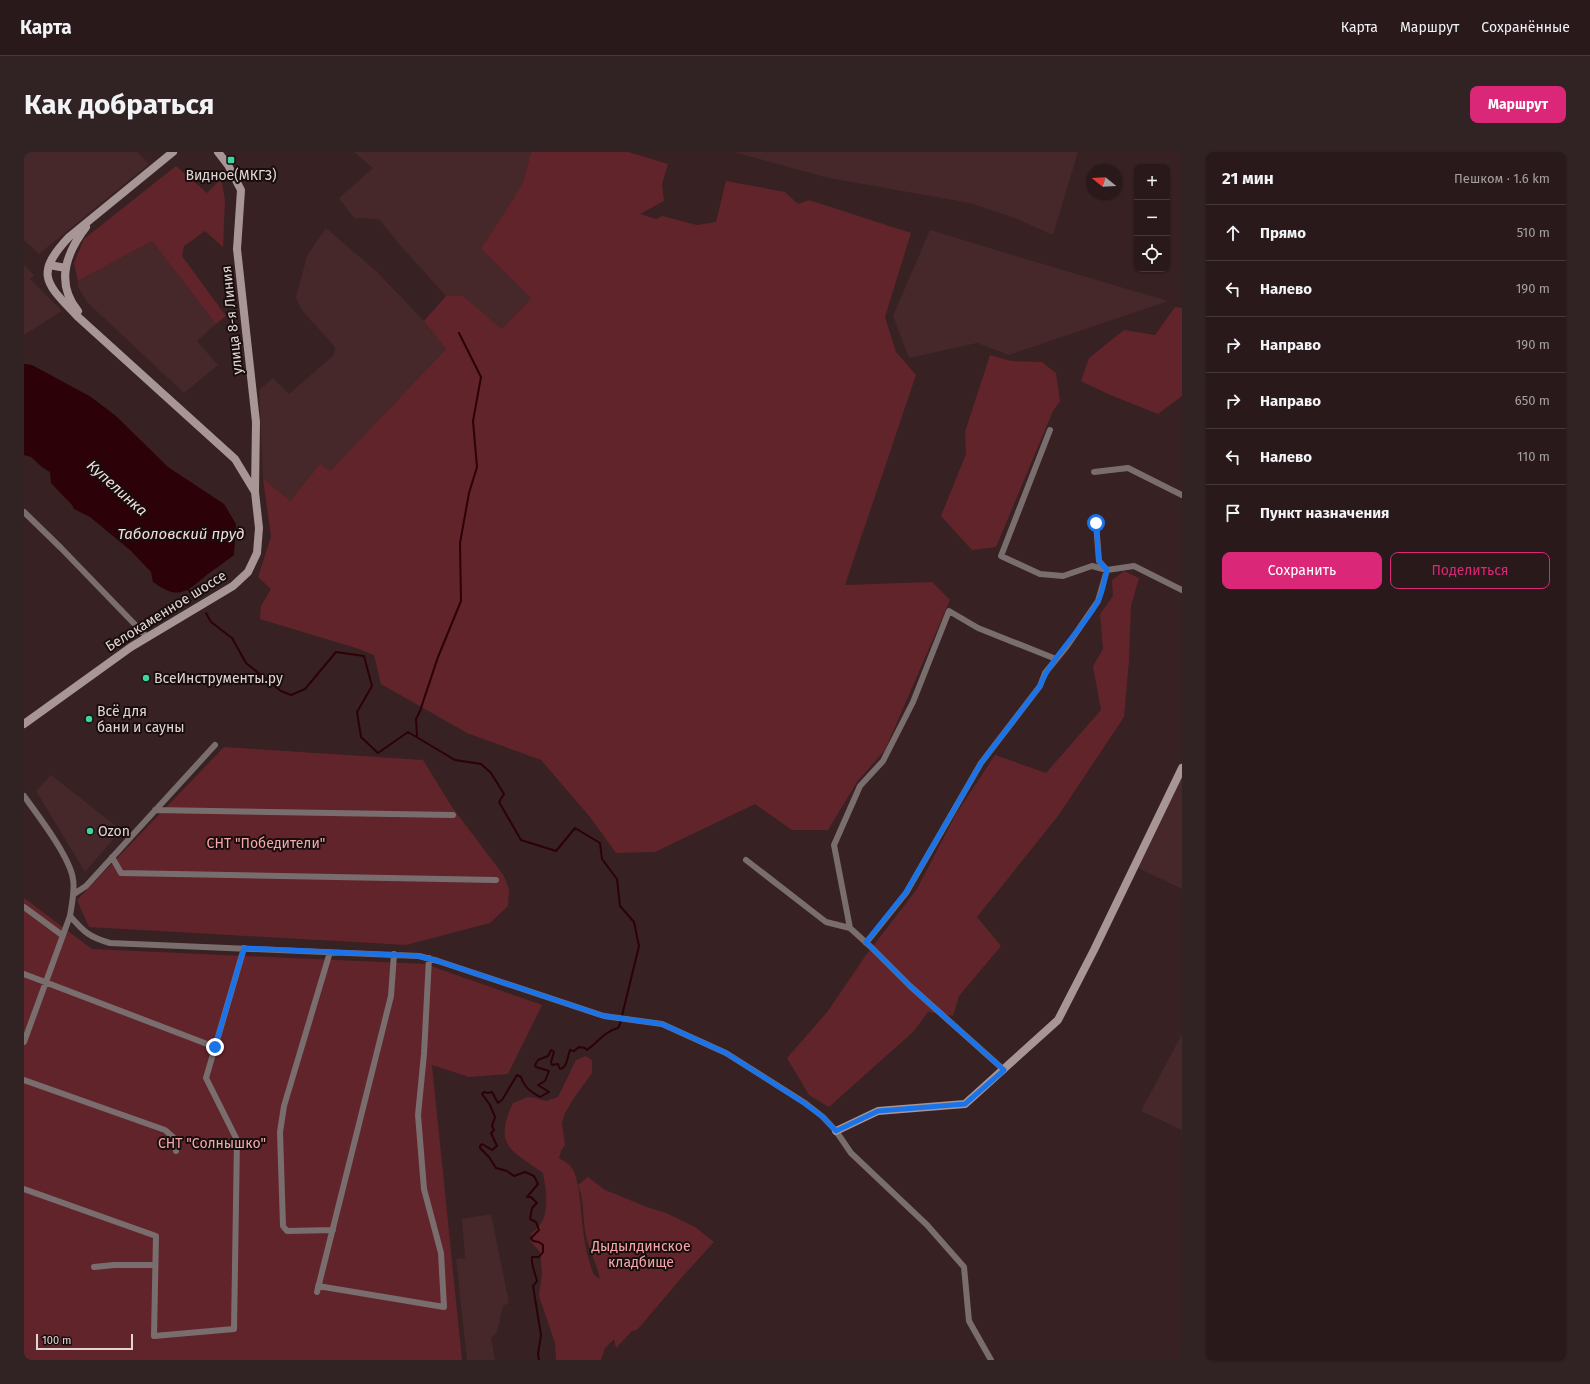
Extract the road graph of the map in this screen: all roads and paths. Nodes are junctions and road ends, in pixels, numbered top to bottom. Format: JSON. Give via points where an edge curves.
{"nodes":[{"id":1,"x":173,"y":152,"type":"edge"},
{"id":2,"x":218,"y":152,"type":"edge"},
{"id":3,"x":95,"y":216,"type":"junction"},
{"id":4,"x":49,"y":265,"type":"junction"},
{"id":5,"x":66,"y":268,"type":"junction"},
{"id":6,"x":97,"y":334,"type":"junction"},
{"id":7,"x":1050,"y":430,"type":"dead end"},
{"id":8,"x":1094,"y":472,"type":"dead end"},
{"id":9,"x":255,"y":492,"type":"junction"},
{"id":10,"x":1182,"y":495,"type":"edge"},
{"id":11,"x":24,"y":512,"type":"edge"},
{"id":12,"x":1096,"y":523,"type":"dead end"},
{"id":13,"x":1107,"y":570,"type":"junction"},
{"id":14,"x":1182,"y":590,"type":"edge"},
{"id":15,"x":147,"y":637,"type":"junction"},
{"id":16,"x":1056,"y":659,"type":"junction"},
{"id":17,"x":24,"y":724,"type":"edge"},
{"id":18,"x":215,"y":745,"type":"dead end"},
{"id":19,"x":1182,"y":768,"type":"edge"},
{"id":20,"x":24,"y":796,"type":"edge"},
{"id":21,"x":155,"y":810,"type":"junction"},
{"id":22,"x":453,"y":815,"type":"dead end"},
{"id":23,"x":112,"y":857,"type":"junction"},
{"id":24,"x":746,"y":860,"type":"dead end"},
{"id":25,"x":496,"y":880,"type":"dead end"},
{"id":26,"x":74,"y":894,"type":"junction"},
{"id":27,"x":24,"y":907,"type":"edge"},
{"id":28,"x":70,"y":916,"type":"junction"},
{"id":29,"x":850,"y":928,"type":"junction"},
{"id":30,"x":62,"y":935,"type":"junction"},
{"id":31,"x":866,"y":942,"type":"junction"},
{"id":32,"x":244,"y":948,"type":"junction"},
{"id":33,"x":330,"y":952,"type":"junction"},
{"id":34,"x":394,"y":954,"type":"junction"},
{"id":35,"x":429,"y":958,"type":"junction"},
{"id":36,"x":24,"y":974,"type":"edge"},
{"id":37,"x":46,"y":983,"type":"junction"},
{"id":38,"x":24,"y":1042,"type":"edge"},
{"id":39,"x":215,"y":1047,"type":"junction"},
{"id":40,"x":1004,"y":1070,"type":"junction"},
{"id":41,"x":24,"y":1080,"type":"edge"},
{"id":42,"x":836,"y":1131,"type":"junction"},
{"id":43,"x":176,"y":1151,"type":"dead end"},
{"id":44,"x":24,"y":1189,"type":"edge"},
{"id":45,"x":333,"y":1230,"type":"junction"},
{"id":46,"x":156,"y":1265,"type":"junction"},
{"id":47,"x":94,"y":1267,"type":"dead end"},
{"id":48,"x":991,"y":1360,"type":"edge"}],
"edges":[{"from":1,"to":3,"type":"main road","name":"Белокаменное шоссе"},
{"from":2,"to":9,"type":"main road","name":"улица 8-я Линия","via":[[241,190],[238,249],[256,422]]},
{"from":3,"to":4,"type":"main road","name":"Белокаменное шоссе","via":[[60,246]]},
{"from":3,"to":5,"type":"main road","name":"Белокаменное шоссе","via":[[79,236],[67,260]]},
{"from":4,"to":5,"type":"main road"},
{"from":4,"to":6,"type":"main road","name":"Белокаменное шоссе","via":[[47,273],[54,291]]},
{"from":5,"to":6,"type":"main road","name":"Белокаменное шоссе","via":[[69,295]]},
{"from":6,"to":9,"type":"main road","name":"Белокаменное шоссе","via":[[235,459]]},
{"from":7,"to":13,"type":"street","via":[[1000,556],[1040,574],[1063,576],[1092,566]]},
{"from":8,"to":10,"type":"street","via":[[1128,468]]},
{"from":9,"to":15,"type":"main road","name":"Белокаменное шоссе","via":[[259,528],[257,553],[248,572],[233,586]]},
{"from":11,"to":15,"type":"street"},
{"from":12,"to":13,"type":"street","via":[[1099,561]]},
{"from":13,"to":14,"type":"street","via":[[1134,566]]},
{"from":13,"to":16,"type":"street","via":[[1098,601]]},
{"from":15,"to":17,"type":"main road","name":"Белокаменное шоссе"},
{"from":16,"to":29,"type":"street","via":[[978,628],[949,611],[913,702],[883,761],[860,786],[834,844]]},
{"from":16,"to":31,"type":"street","via":[[1045,673],[1040,686],[981,763],[906,892]]},
{"from":18,"to":21,"type":"street"},
{"from":19,"to":40,"type":"main road","via":[[1058,1020]]},
{"from":20,"to":26,"type":"street","via":[[68,864],[73,876]]},
{"from":21,"to":22,"type":"street"},
{"from":21,"to":23,"type":"street"},
{"from":23,"to":25,"type":"street","via":[[121,873]]},
{"from":23,"to":26,"type":"street","via":[[86,886]]},
{"from":24,"to":29,"type":"street","via":[[826,922]]},
{"from":26,"to":28,"type":"street"},
{"from":27,"to":30,"type":"street"},
{"from":28,"to":30,"type":"street"},
{"from":28,"to":32,"type":"street","via":[[83,932],[110,943]]},
{"from":29,"to":31,"type":"street"},
{"from":30,"to":37,"type":"street"},
{"from":31,"to":40,"type":"street","via":[[910,986]]},
{"from":32,"to":33,"type":"street"},
{"from":32,"to":39,"type":"street"},
{"from":33,"to":34,"type":"street"},
{"from":33,"to":45,"type":"street","via":[[284,1106],[280,1132],[283,1226],[287,1231]]},
{"from":34,"to":35,"type":"street"},
{"from":34,"to":45,"type":"street","via":[[391,996]]},
{"from":35,"to":42,"type":"street","via":[[614,1018],[662,1024],[726,1053],[804,1103]]},
{"from":35,"to":45,"type":"street","via":[[418,1115],[424,1189],[441,1253],[444,1308],[318,1289]]},
{"from":36,"to":37,"type":"street"},
{"from":37,"to":38,"type":"street"},
{"from":37,"to":39,"type":"street"},
{"from":39,"to":46,"type":"street","via":[[206,1078],[236,1140],[234,1329],[154,1336]]},
{"from":40,"to":42,"type":"main road","via":[[965,1104],[878,1111]]},
{"from":41,"to":43,"type":"street","via":[[165,1130],[173,1137]]},
{"from":42,"to":48,"type":"street","via":[[851,1153],[927,1224],[964,1267],[969,1321]]},
{"from":44,"to":46,"type":"street","via":[[156,1236]]},
{"from":46,"to":47,"type":"street","via":[[114,1264]]}]}
